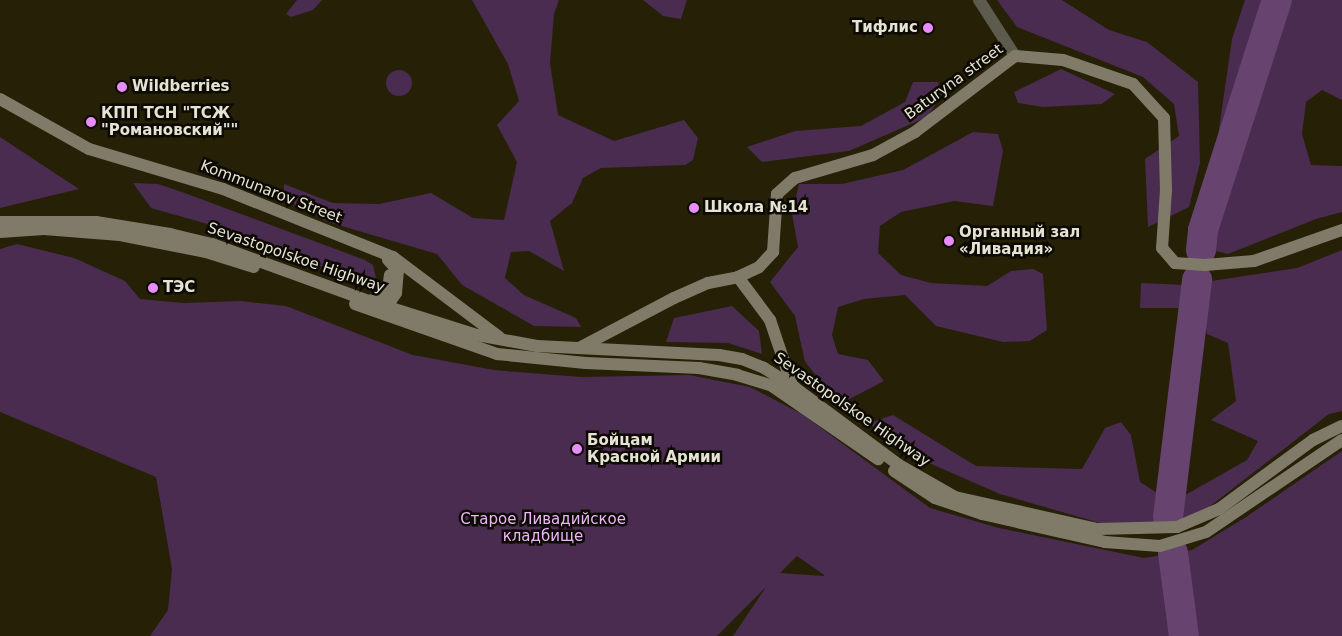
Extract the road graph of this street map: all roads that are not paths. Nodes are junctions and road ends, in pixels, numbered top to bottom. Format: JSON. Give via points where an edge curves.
{"nodes":[{"id":1,"x":980,"y":0,"type":"edge"},
{"id":2,"x":1015,"y":56,"type":"junction"},
{"id":3,"x":0,"y":99,"type":"edge"},
{"id":4,"x":0,"y":222,"type":"edge"},
{"id":5,"x":1342,"y":230,"type":"edge"},
{"id":6,"x":0,"y":232,"type":"edge"},
{"id":7,"x":372,"y":248,"type":"junction"},
{"id":8,"x":393,"y":257,"type":"junction"},
{"id":9,"x":738,"y":277,"type":"junction"},
{"id":10,"x":367,"y":305,"type":"junction"},
{"id":11,"x":387,"y":306,"type":"junction"},
{"id":12,"x":477,"y":335,"type":"junction"},
{"id":13,"x":500,"y":338,"type":"junction"},
{"id":14,"x":578,"y":349,"type":"junction"},
{"id":15,"x":498,"y":354,"type":"junction"},
{"id":16,"x":546,"y":359,"type":"junction"},
{"id":17,"x":792,"y":392,"type":"junction"},
{"id":18,"x":1342,"y":426,"type":"edge"},
{"id":19,"x":1342,"y":440,"type":"edge"}],
"edges":[{"from":1,"to":2,"type":"street"},
{"from":2,"to":5,"type":"main road","name":"Baturyna street","via":[[1063,60],[1133,84],[1164,118],[1166,190],[1162,248],[1175,263],[1205,266],[1254,261]]},
{"from":2,"to":9,"type":"main road","name":"Baturyna street","via":[[915,132],[873,155],[795,178],[777,194],[773,252],[759,267]]},
{"from":3,"to":7,"type":"main road","name":"Kommunarov Street","via":[[89,149],[223,189]]},
{"from":4,"to":10,"type":"main road","name":"Sevastopolskoe Highway","via":[[96,222],[170,234],[222,248]]},
{"from":6,"to":10,"type":"main road","via":[[64,230],[143,238],[206,252]]},
{"from":7,"to":8,"type":"main road","name":"Kommunarov Street"},
{"from":7,"to":10,"type":"main road","via":[[390,274],[388,289]]},
{"from":7,"to":11,"type":"main road","via":[[398,271],[396,293]]},
{"from":8,"to":12,"type":"main road","name":"Kommunarov Street"},
{"from":8,"to":13,"type":"main road","name":"Kommunarov Street"},
{"from":9,"to":14,"type":"main road","name":"Baturyna street","via":[[708,283],[674,298]]},
{"from":9,"to":17,"type":"main road","via":[[770,320]]},
{"from":10,"to":11,"type":"main road","name":"Sevastopolskoe Highway"},
{"from":10,"to":15,"type":"main road"},
{"from":11,"to":12,"type":"main road","name":"Sevastopolskoe Highway"},
{"from":12,"to":13,"type":"main road","name":"Sevastopolskoe Highway"},
{"from":12,"to":15,"type":"main road","name":"Kommunarov Street"},
{"from":13,"to":14,"type":"main road","name":"Sevastopolskoe Highway","via":[[537,346]]},
{"from":14,"to":16,"type":"main road","name":"Sevastopolskoe Highway"},
{"from":14,"to":17,"type":"main road","name":"Sevastopolskoe Highway","via":[[719,355],[764,368]]},
{"from":15,"to":16,"type":"main road"},
{"from":16,"to":17,"type":"main road","via":[[699,368],[746,377]]},
{"from":17,"to":18,"type":"main road","name":"Sevastopolskoe Highway","via":[[898,465],[955,497],[1097,529],[1177,527],[1218,509],[1313,440]]},
{"from":17,"to":19,"type":"main road","via":[[936,498],[982,514],[1106,542],[1160,546],[1206,532]]}]}
